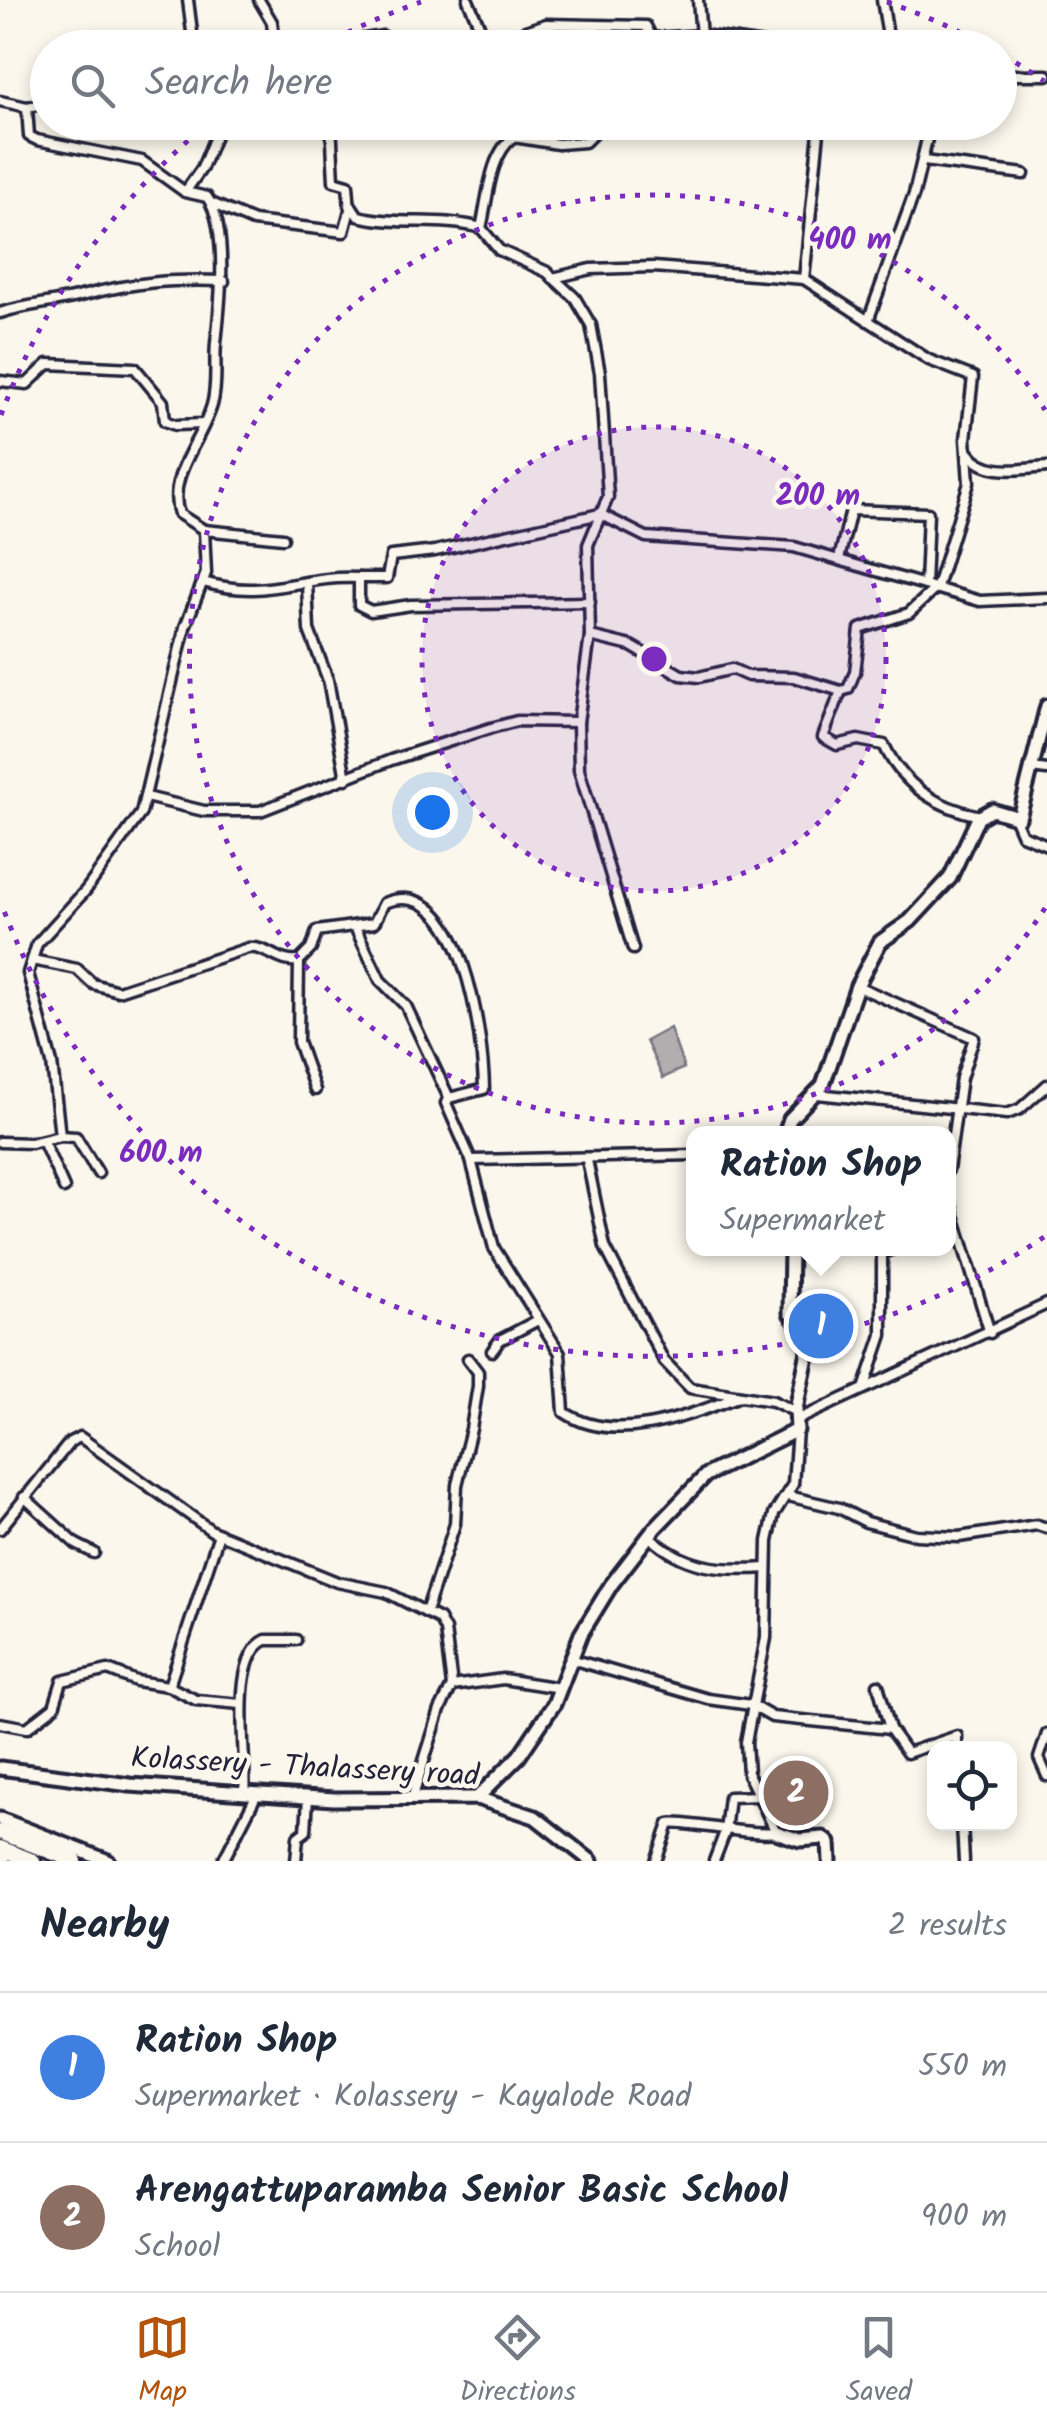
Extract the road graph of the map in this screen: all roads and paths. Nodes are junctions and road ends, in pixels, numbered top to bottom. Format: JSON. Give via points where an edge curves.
{"nodes":[{"id":1,"x":188,"y":0,"type":"edge"},
{"id":2,"x":259,"y":0,"type":"edge"},
{"id":3,"x":468,"y":0,"type":"edge"},
{"id":4,"x":698,"y":0,"type":"edge"},
{"id":5,"x":882,"y":0,"type":"edge"},
{"id":6,"x":192,"y":30,"type":"edge"},
{"id":7,"x":273,"y":30,"type":"edge"},
{"id":8,"x":481,"y":30,"type":"edge"},
{"id":9,"x":530,"y":30,"type":"edge"},
{"id":10,"x":648,"y":30,"type":"edge"},
{"id":11,"x":701,"y":30,"type":"edge"},
{"id":12,"x":887,"y":30,"type":"edge"},
{"id":13,"x":1017,"y":75,"type":"edge"},
{"id":14,"x":1047,"y":75,"type":"edge"},
{"id":15,"x":0,"y":101,"type":"edge"},
{"id":16,"x":30,"y":106,"type":"edge"},
{"id":17,"x":27,"y":107,"type":"junction"},
{"id":18,"x":30,"y":136,"type":"edge"},
{"id":19,"x":37,"y":140,"type":"edge"},
{"id":20,"x":213,"y":140,"type":"edge"},
{"id":21,"x":332,"y":140,"type":"edge"},
{"id":22,"x":509,"y":140,"type":"edge"},
{"id":23,"x":533,"y":140,"type":"edge"},
{"id":24,"x":587,"y":140,"type":"edge"},
{"id":25,"x":818,"y":140,"type":"edge"},
{"id":26,"x":928,"y":140,"type":"edge"},
{"id":27,"x":924,"y":162,"type":"junction"},
{"id":28,"x":1024,"y":174,"type":"dead end"},
{"id":29,"x":186,"y":192,"type":"junction"},
{"id":30,"x":211,"y":203,"type":"junction"},
{"id":31,"x":350,"y":204,"type":"junction"},
{"id":32,"x":482,"y":228,"type":"junction"},
{"id":33,"x":553,"y":278,"type":"junction"},
{"id":34,"x":804,"y":279,"type":"junction"},
{"id":35,"x":224,"y":280,"type":"junction"},
{"id":36,"x":0,"y":312,"type":"edge"},
{"id":37,"x":868,"y":321,"type":"junction"},
{"id":38,"x":0,"y":381,"type":"edge"},
{"id":39,"x":204,"y":424,"type":"junction"},
{"id":40,"x":968,"y":452,"type":"junction"},
{"id":41,"x":1047,"y":468,"type":"edge"},
{"id":42,"x":600,"y":514,"type":"junction"},
{"id":43,"x":204,"y":530,"type":"junction"},
{"id":44,"x":283,"y":538,"type":"dead end"},
{"id":45,"x":839,"y":559,"type":"junction"},
{"id":46,"x":359,"y":578,"type":"junction"},
{"id":47,"x":204,"y":582,"type":"junction"},
{"id":48,"x":307,"y":582,"type":"junction"},
{"id":49,"x":925,"y":585,"type":"junction"},
{"id":50,"x":937,"y":587,"type":"junction"},
{"id":51,"x":1047,"y":598,"type":"edge"},
{"id":52,"x":590,"y":602,"type":"junction"},
{"id":53,"x":590,"y":636,"type":"junction"},
{"id":54,"x":841,"y":691,"type":"junction"},
{"id":55,"x":1047,"y":706,"type":"edge"},
{"id":56,"x":578,"y":722,"type":"junction"},
{"id":57,"x":1030,"y":768,"type":"junction"},
{"id":58,"x":1047,"y":770,"type":"edge"},
{"id":59,"x":346,"y":779,"type":"junction"},
{"id":60,"x":146,"y":797,"type":"junction"},
{"id":61,"x":980,"y":816,"type":"junction"},
{"id":62,"x":1015,"y":820,"type":"junction"},
{"id":63,"x":1047,"y":844,"type":"edge"},
{"id":64,"x":356,"y":927,"type":"junction"},
{"id":65,"x":633,"y":950,"type":"dead end"},
{"id":66,"x":32,"y":960,"type":"junction"},
{"id":67,"x":298,"y":961,"type":"junction"},
{"id":68,"x":856,"y":986,"type":"junction"},
{"id":69,"x":1047,"y":1085,"type":"edge"},
{"id":70,"x":315,"y":1090,"type":"dead end"},
{"id":71,"x":817,"y":1094,"type":"junction"},
{"id":72,"x":449,"y":1098,"type":"junction"},
{"id":73,"x":958,"y":1112,"type":"junction"},
{"id":74,"x":789,"y":1126,"type":"edge"},
{"id":75,"x":956,"y":1126,"type":"edge"},
{"id":76,"x":60,"y":1136,"type":"junction"},
{"id":77,"x":44,"y":1141,"type":"junction"},
{"id":78,"x":0,"y":1142,"type":"edge"},
{"id":79,"x":686,"y":1155,"type":"edge"},
{"id":80,"x":471,"y":1160,"type":"junction"},
{"id":81,"x":588,"y":1160,"type":"junction"},
{"id":82,"x":98,"y":1173,"type":"dead end"},
{"id":83,"x":64,"y":1188,"type":"dead end"},
{"id":84,"x":956,"y":1240,"type":"edge"},
{"id":85,"x":791,"y":1256,"type":"edge"},
{"id":86,"x":880,"y":1256,"type":"edge"},
{"id":87,"x":1047,"y":1304,"type":"edge"},
{"id":88,"x":538,"y":1320,"type":"junction"},
{"id":89,"x":990,"y":1333,"type":"junction"},
{"id":90,"x":492,"y":1351,"type":"dead end"},
{"id":91,"x":468,"y":1359,"type":"dead end"},
{"id":92,"x":866,"y":1386,"type":"junction"},
{"id":93,"x":740,"y":1396,"type":"junction"},
{"id":94,"x":797,"y":1420,"type":"junction"},
{"id":95,"x":788,"y":1496,"type":"junction"},
{"id":96,"x":24,"y":1497,"type":"junction"},
{"id":97,"x":1047,"y":1528,"type":"edge"},
{"id":98,"x":0,"y":1529,"type":"edge"},
{"id":99,"x":219,"y":1534,"type":"junction"},
{"id":100,"x":649,"y":1536,"type":"junction"},
{"id":101,"x":94,"y":1553,"type":"dead end"},
{"id":102,"x":767,"y":1568,"type":"junction"},
{"id":103,"x":426,"y":1612,"type":"junction"},
{"id":104,"x":296,"y":1640,"type":"dead end"},
{"id":105,"x":571,"y":1659,"type":"junction"},
{"id":106,"x":878,"y":1684,"type":"dead end"},
{"id":107,"x":169,"y":1686,"type":"junction"},
{"id":108,"x":452,"y":1686,"type":"junction"},
{"id":109,"x":560,"y":1688,"type":"junction"},
{"id":110,"x":242,"y":1704,"type":"junction"},
{"id":111,"x":752,"y":1706,"type":"junction"},
{"id":112,"x":0,"y":1723,"type":"edge"},
{"id":113,"x":890,"y":1729,"type":"junction"},
{"id":114,"x":1047,"y":1734,"type":"edge"},
{"id":115,"x":927,"y":1746,"type":"edge"},
{"id":116,"x":0,"y":1768,"type":"edge"},
{"id":117,"x":748,"y":1772,"type":"junction"},
{"id":118,"x":1047,"y":1776,"type":"edge"},
{"id":119,"x":251,"y":1794,"type":"junction"},
{"id":120,"x":743,"y":1796,"type":"junction"},
{"id":121,"x":761,"y":1796,"type":"junction"},
{"id":122,"x":308,"y":1797,"type":"junction"},
{"id":123,"x":478,"y":1798,"type":"junction"},
{"id":124,"x":412,"y":1800,"type":"junction"},
{"id":125,"x":0,"y":1818,"type":"edge"},
{"id":126,"x":962,"y":1831,"type":"edge"},
{"id":127,"x":0,"y":1832,"type":"edge"},
{"id":128,"x":726,"y":1832,"type":"junction"},
{"id":129,"x":776,"y":1832,"type":"junction"},
{"id":130,"x":0,"y":1848,"type":"edge"},
{"id":131,"x":33,"y":1861,"type":"edge"},
{"id":132,"x":75,"y":1861,"type":"edge"},
{"id":133,"x":108,"y":1861,"type":"edge"},
{"id":134,"x":224,"y":1861,"type":"edge"},
{"id":135,"x":296,"y":1861,"type":"edge"},
{"id":136,"x":591,"y":1861,"type":"edge"},
{"id":137,"x":656,"y":1861,"type":"edge"},
{"id":138,"x":714,"y":1861,"type":"edge"},
{"id":139,"x":830,"y":1861,"type":"edge"},
{"id":140,"x":964,"y":1861,"type":"edge"}],
"edges":[{"from":1,"to":6,"type":"street"},
{"from":2,"to":7,"type":"street"},
{"from":3,"to":8,"type":"street"},
{"from":4,"to":11,"type":"street"},
{"from":5,"to":12,"type":"street"},
{"from":9,"to":10,"type":"street","via":[[546,24]]},
{"from":13,"to":14,"type":"street"},
{"from":15,"to":17,"type":"street"},
{"from":16,"to":17,"type":"street"},
{"from":17,"to":18,"type":"street"},
{"from":19,"to":29,"type":"street","via":[[142,160]]},
{"from":20,"to":29,"type":"street"},
{"from":21,"to":31,"type":"street","via":[[334,181],[348,185]]},
{"from":22,"to":32,"type":"street","via":[[498,156]]},
{"from":23,"to":24,"type":"street"},
{"from":25,"to":34,"type":"street"},
{"from":26,"to":27,"type":"street"},
{"from":27,"to":28,"type":"street"},
{"from":27,"to":37,"type":"street"},
{"from":29,"to":30,"type":"street"},
{"from":30,"to":31,"type":"street","via":[[253,221],[344,232]]},
{"from":30,"to":35,"type":"street"},
{"from":31,"to":32,"type":"street","via":[[358,216],[375,220]]},
{"from":32,"to":33,"type":"street","via":[[499,250]]},
{"from":33,"to":34,"type":"street","via":[[591,268],[654,267]]},
{"from":33,"to":42,"type":"street","via":[[590,325],[600,373],[608,498]]},
{"from":34,"to":37,"type":"street"},
{"from":35,"to":36,"type":"street","via":[[111,285]]},
{"from":35,"to":39,"type":"street","via":[[217,380]]},
{"from":37,"to":40,"type":"street","via":[[929,360],[972,377]]},
{"from":38,"to":39,"type":"street","via":[[35,381],[48,364],[134,368],[163,402],[165,420]]},
{"from":39,"to":43,"type":"street","via":[[175,492],[180,514]]},
{"from":40,"to":41,"type":"street","via":[[998,470]]},
{"from":40,"to":50,"type":"street","via":[[968,483]]},
{"from":42,"to":45,"type":"street","via":[[646,536],[794,546]]},
{"from":42,"to":46,"type":"street","via":[[391,556],[387,578]]},
{"from":42,"to":52,"type":"street","via":[[588,546]]},
{"from":43,"to":44,"type":"street"},
{"from":43,"to":47,"type":"street"},
{"from":45,"to":49,"type":"street"},
{"from":45,"to":49,"type":"street","via":[[851,510],[928,514]]},
{"from":46,"to":48,"type":"street"},
{"from":46,"to":52,"type":"street","via":[[359,605],[371,611]]},
{"from":47,"to":48,"type":"street","via":[[250,592]]},
{"from":47,"to":60,"type":"street","via":[[185,626]]},
{"from":48,"to":59,"type":"street","via":[[309,630],[328,680]]},
{"from":49,"to":50,"type":"street"},
{"from":50,"to":51,"type":"street","via":[[980,601]]},
{"from":50,"to":54,"type":"street","via":[[909,613],[860,629],[855,672]]},
{"from":52,"to":53,"type":"street"},
{"from":53,"to":54,"type":"street","via":[[631,646],[681,675],[732,670]]},
{"from":53,"to":56,"type":"street"},
{"from":54,"to":61,"type":"street","via":[[823,737],[837,745],[884,745],[894,768],[919,793]]},
{"from":55,"to":57,"type":"main road"},
{"from":56,"to":59,"type":"street","via":[[516,721]]},
{"from":56,"to":65,"type":"street","via":[[579,770]]},
{"from":57,"to":58,"type":"street"},
{"from":57,"to":62,"type":"main road"},
{"from":59,"to":60,"type":"street","via":[[260,811],[204,810]]},
{"from":60,"to":66,"type":"street","via":[[120,844],[49,927]]},
{"from":61,"to":62,"type":"main road","via":[[992,810]]},
{"from":61,"to":68,"type":"main road","via":[[950,878],[880,942]]},
{"from":62,"to":63,"type":"street","via":[[1022,835]]},
{"from":64,"to":67,"type":"street","via":[[317,930]]},
{"from":64,"to":72,"type":"street","via":[[380,980],[406,1006]]},
{"from":64,"to":72,"type":"street","via":[[374,923],[384,904],[412,898],[452,932],[476,1006],[485,1084],[476,1094]]},
{"from":66,"to":67,"type":"street","via":[[77,970],[93,984],[118,991],[248,948]]},
{"from":66,"to":76,"type":"street","via":[[29,988],[52,1063]]},
{"from":67,"to":70,"type":"street","via":[[298,1042]]},
{"from":68,"to":71,"type":"main road"},
{"from":68,"to":73,"type":"street","via":[[974,1038]]},
{"from":69,"to":73,"type":"street","via":[[1020,1110]]},
{"from":71,"to":73,"type":"street"},
{"from":71,"to":74,"type":"main road","via":[[796,1110]]},
{"from":72,"to":80,"type":"street","via":[[446,1108]]},
{"from":73,"to":75,"type":"street"},
{"from":76,"to":77,"type":"street"},
{"from":76,"to":82,"type":"street","via":[[76,1137]]},
{"from":77,"to":78,"type":"street"},
{"from":77,"to":83,"type":"street"},
{"from":79,"to":81,"type":"street"},
{"from":80,"to":81,"type":"street"},
{"from":80,"to":88,"type":"street","via":[[494,1248]]},
{"from":81,"to":93,"type":"street","via":[[605,1246],[664,1361],[690,1388]]},
{"from":84,"to":89,"type":"street"},
{"from":85,"to":94,"type":"main road","via":[[790,1313],[810,1342]]},
{"from":86,"to":92,"type":"street","via":[[882,1335]]},
{"from":87,"to":89,"type":"street"},
{"from":88,"to":90,"type":"street"},
{"from":88,"to":93,"type":"street","via":[[560,1354],[564,1412],[576,1420],[655,1424]]},
{"from":89,"to":92,"type":"street"},
{"from":91,"to":103,"type":"street","via":[[478,1372],[474,1415],[455,1524]]},
{"from":92,"to":94,"type":"street"},
{"from":93,"to":94,"type":"street"},
{"from":94,"to":95,"type":"street"},
{"from":94,"to":100,"type":"main road","via":[[706,1475]]},
{"from":95,"to":97,"type":"street","via":[[916,1536]]},
{"from":95,"to":102,"type":"street","via":[[774,1514]]},
{"from":96,"to":98,"type":"street"},
{"from":96,"to":99,"type":"street","via":[[80,1437]]},
{"from":96,"to":101,"type":"street"},
{"from":99,"to":103,"type":"street"},
{"from":99,"to":107,"type":"street"},
{"from":100,"to":102,"type":"street","via":[[668,1553],[700,1566]]},
{"from":100,"to":105,"type":"main road","via":[[610,1585]]},
{"from":102,"to":111,"type":"street","via":[[766,1638]]},
{"from":103,"to":108,"type":"street","via":[[444,1623]]},
{"from":104,"to":110,"type":"street","via":[[259,1643]]},
{"from":105,"to":109,"type":"main road"},
{"from":105,"to":111,"type":"street"},
{"from":106,"to":113,"type":"street"},
{"from":107,"to":110,"type":"street","via":[[196,1700]]},
{"from":107,"to":112,"type":"street","via":[[108,1670],[58,1687],[54,1707],[27,1728]]},
{"from":108,"to":109,"type":"street","via":[[504,1679]]},
{"from":108,"to":124,"type":"street"},
{"from":109,"to":123,"type":"main road","via":[[519,1756]]},
{"from":110,"to":119,"type":"street"},
{"from":111,"to":113,"type":"street","via":[[772,1716]]},
{"from":111,"to":117,"type":"street"},
{"from":113,"to":115,"type":"street","via":[[907,1753]]},
{"from":114,"to":118,"type":"street","via":[[1039,1758]]},
{"from":116,"to":119,"type":"main road","name":"Kolassery - Thalassery road"},
{"from":117,"to":120,"type":"street"},
{"from":117,"to":121,"type":"street"},
{"from":119,"to":122,"type":"main road","name":"Kolassery - Thalassery road"},
{"from":119,"to":134,"type":"street"},
{"from":120,"to":121,"type":"street"},
{"from":120,"to":128,"type":"street","via":[[726,1803]]},
{"from":121,"to":129,"type":"street"},
{"from":122,"to":124,"type":"main road","name":"Kolassery - Thalassery road"},
{"from":122,"to":135,"type":"street"},
{"from":123,"to":124,"type":"main road","name":"Kolassery - Thalassery road"},
{"from":123,"to":136,"type":"main road","name":"Kolassery - Thalassery road","via":[[535,1817]]},
{"from":125,"to":133,"type":"main road"},
{"from":126,"to":140,"type":"street"},
{"from":127,"to":132,"type":"highway"},
{"from":128,"to":129,"type":"street"},
{"from":128,"to":137,"type":"street","via":[[678,1820],[670,1824]]},
{"from":128,"to":138,"type":"street"},
{"from":129,"to":139,"type":"main road","via":[[823,1838]]},
{"from":130,"to":131,"type":"highway"}]}
